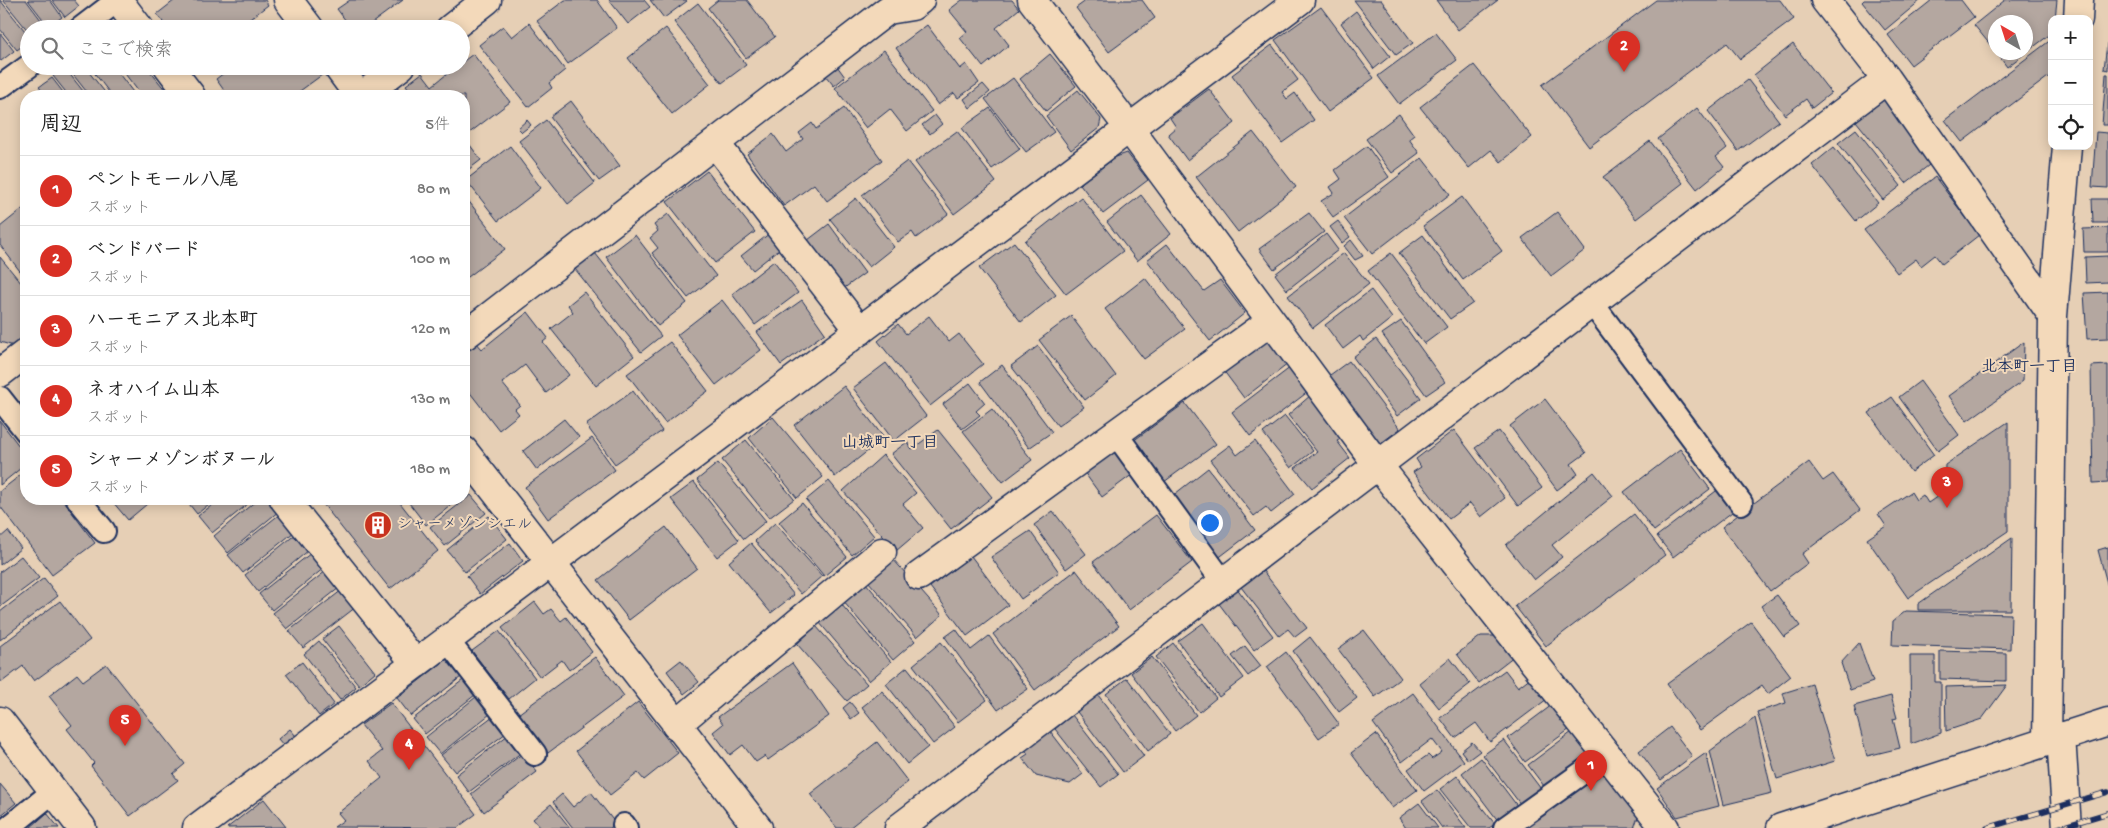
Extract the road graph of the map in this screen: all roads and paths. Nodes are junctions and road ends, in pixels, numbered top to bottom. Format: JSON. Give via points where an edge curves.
{"nodes":[{"id":1,"x":118,"y":0,"type":"edge"},
{"id":2,"x":288,"y":0,"type":"edge"},
{"id":3,"x":488,"y":0,"type":"edge"},
{"id":4,"x":920,"y":0,"type":"edge"},
{"id":5,"x":1032,"y":0,"type":"edge"},
{"id":6,"x":1300,"y":0,"type":"edge"},
{"id":7,"x":2079,"y":0,"type":"edge"},
{"id":8,"x":1831,"y":2,"type":"edge"},
{"id":9,"x":2078,"y":15,"type":"edge"},
{"id":10,"x":92,"y":20,"type":"edge"},
{"id":11,"x":133,"y":20,"type":"edge"},
{"id":12,"x":303,"y":20,"type":"edge"},
{"id":13,"x":462,"y":20,"type":"edge"},
{"id":14,"x":20,"y":73,"type":"edge"},
{"id":15,"x":175,"y":75,"type":"edge"},
{"id":16,"x":344,"y":75,"type":"edge"},
{"id":17,"x":389,"y":75,"type":"edge"},
{"id":18,"x":1887,"y":79,"type":"junction"},
{"id":19,"x":0,"y":87,"type":"edge"},
{"id":20,"x":186,"y":90,"type":"edge"},
{"id":21,"x":355,"y":90,"type":"edge"},
{"id":22,"x":368,"y":90,"type":"edge"},
{"id":23,"x":1129,"y":128,"type":"junction"},
{"id":24,"x":716,"y":143,"type":"junction"},
{"id":25,"x":2067,"y":150,"type":"edge"},
{"id":26,"x":1592,"y":303,"type":"junction"},
{"id":27,"x":2053,"y":316,"type":"junction"},
{"id":28,"x":1271,"y":321,"type":"junction"},
{"id":29,"x":470,"y":331,"type":"edge"},
{"id":30,"x":860,"y":331,"type":"junction"},
{"id":31,"x":20,"y":357,"type":"edge"},
{"id":32,"x":1,"y":369,"type":"edge"},
{"id":33,"x":0,"y":398,"type":"edge"},
{"id":34,"x":20,"y":424,"type":"edge"},
{"id":35,"x":1116,"y":434,"type":"junction"},
{"id":36,"x":470,"y":459,"type":"edge"},
{"id":37,"x":1377,"y":464,"type":"junction"},
{"id":38,"x":1740,"y":503,"type":"dead end"},
{"id":39,"x":83,"y":505,"type":"edge"},
{"id":40,"x":289,"y":505,"type":"edge"},
{"id":41,"x":104,"y":532,"type":"dead end"},
{"id":42,"x":882,"y":552,"type":"dead end"},
{"id":43,"x":551,"y":564,"type":"junction"},
{"id":44,"x":919,"y":576,"type":"dead end"},
{"id":45,"x":1222,"y":582,"type":"junction"},
{"id":46,"x":448,"y":641,"type":"junction"},
{"id":47,"x":416,"y":664,"type":"junction"},
{"id":48,"x":0,"y":721,"type":"edge"},
{"id":49,"x":2108,"y":722,"type":"edge"},
{"id":50,"x":676,"y":725,"type":"junction"},
{"id":51,"x":2054,"y":738,"type":"junction"},
{"id":52,"x":535,"y":754,"type":"dead end"},
{"id":53,"x":1607,"y":755,"type":"junction"},
{"id":54,"x":54,"y":791,"type":"junction"},
{"id":55,"x":8,"y":828,"type":"edge"},
{"id":56,"x":82,"y":828,"type":"edge"},
{"id":57,"x":197,"y":828,"type":"edge"},
{"id":58,"x":758,"y":828,"type":"edge"},
{"id":59,"x":899,"y":828,"type":"edge"},
{"id":60,"x":1505,"y":828,"type":"edge"},
{"id":61,"x":1665,"y":828,"type":"edge"},
{"id":62,"x":1781,"y":828,"type":"edge"},
{"id":63,"x":2067,"y":828,"type":"edge"}],
"edges":[{"from":1,"to":10,"type":"lane"},
{"from":1,"to":11,"type":"street"},
{"from":2,"to":12,"type":"street"},
{"from":3,"to":13,"type":"street"},
{"from":4,"to":24,"type":"street","via":[[912,6],[888,10]]},
{"from":5,"to":23,"type":"street"},
{"from":6,"to":23,"type":"street"},
{"from":7,"to":9,"type":"street"},
{"from":8,"to":18,"type":"street"},
{"from":14,"to":19,"type":"lane"},
{"from":15,"to":20,"type":"street"},
{"from":16,"to":21,"type":"street"},
{"from":17,"to":22,"type":"street"},
{"from":18,"to":26,"type":"street"},
{"from":18,"to":27,"type":"street"},
{"from":23,"to":28,"type":"street"},
{"from":23,"to":30,"type":"street"},
{"from":24,"to":29,"type":"street"},
{"from":24,"to":30,"type":"street"},
{"from":25,"to":27,"type":"street"},
{"from":26,"to":37,"type":"street"},
{"from":26,"to":38,"type":"lane"},
{"from":27,"to":51,"type":"street"},
{"from":28,"to":35,"type":"street"},
{"from":28,"to":37,"type":"street"},
{"from":30,"to":43,"type":"street"},
{"from":31,"to":32,"type":"street"},
{"from":33,"to":34,"type":"lane"},
{"from":35,"to":44,"type":"street"},
{"from":35,"to":45,"type":"lane"},
{"from":36,"to":43,"type":"street"},
{"from":37,"to":45,"type":"street"},
{"from":37,"to":53,"type":"street"},
{"from":39,"to":41,"type":"lane"},
{"from":40,"to":47,"type":"street"},
{"from":42,"to":50,"type":"street"},
{"from":43,"to":46,"type":"street"},
{"from":43,"to":50,"type":"street"},
{"from":45,"to":59,"type":"street"},
{"from":46,"to":47,"type":"street"},
{"from":46,"to":52,"type":"lane"},
{"from":47,"to":57,"type":"street"},
{"from":48,"to":54,"type":"street"},
{"from":49,"to":51,"type":"street"},
{"from":50,"to":58,"type":"street"},
{"from":51,"to":62,"type":"street"},
{"from":51,"to":63,"type":"street"},
{"from":53,"to":60,"type":"lane"},
{"from":53,"to":61,"type":"street"},
{"from":54,"to":55,"type":"lane"},
{"from":54,"to":56,"type":"street"}]}
